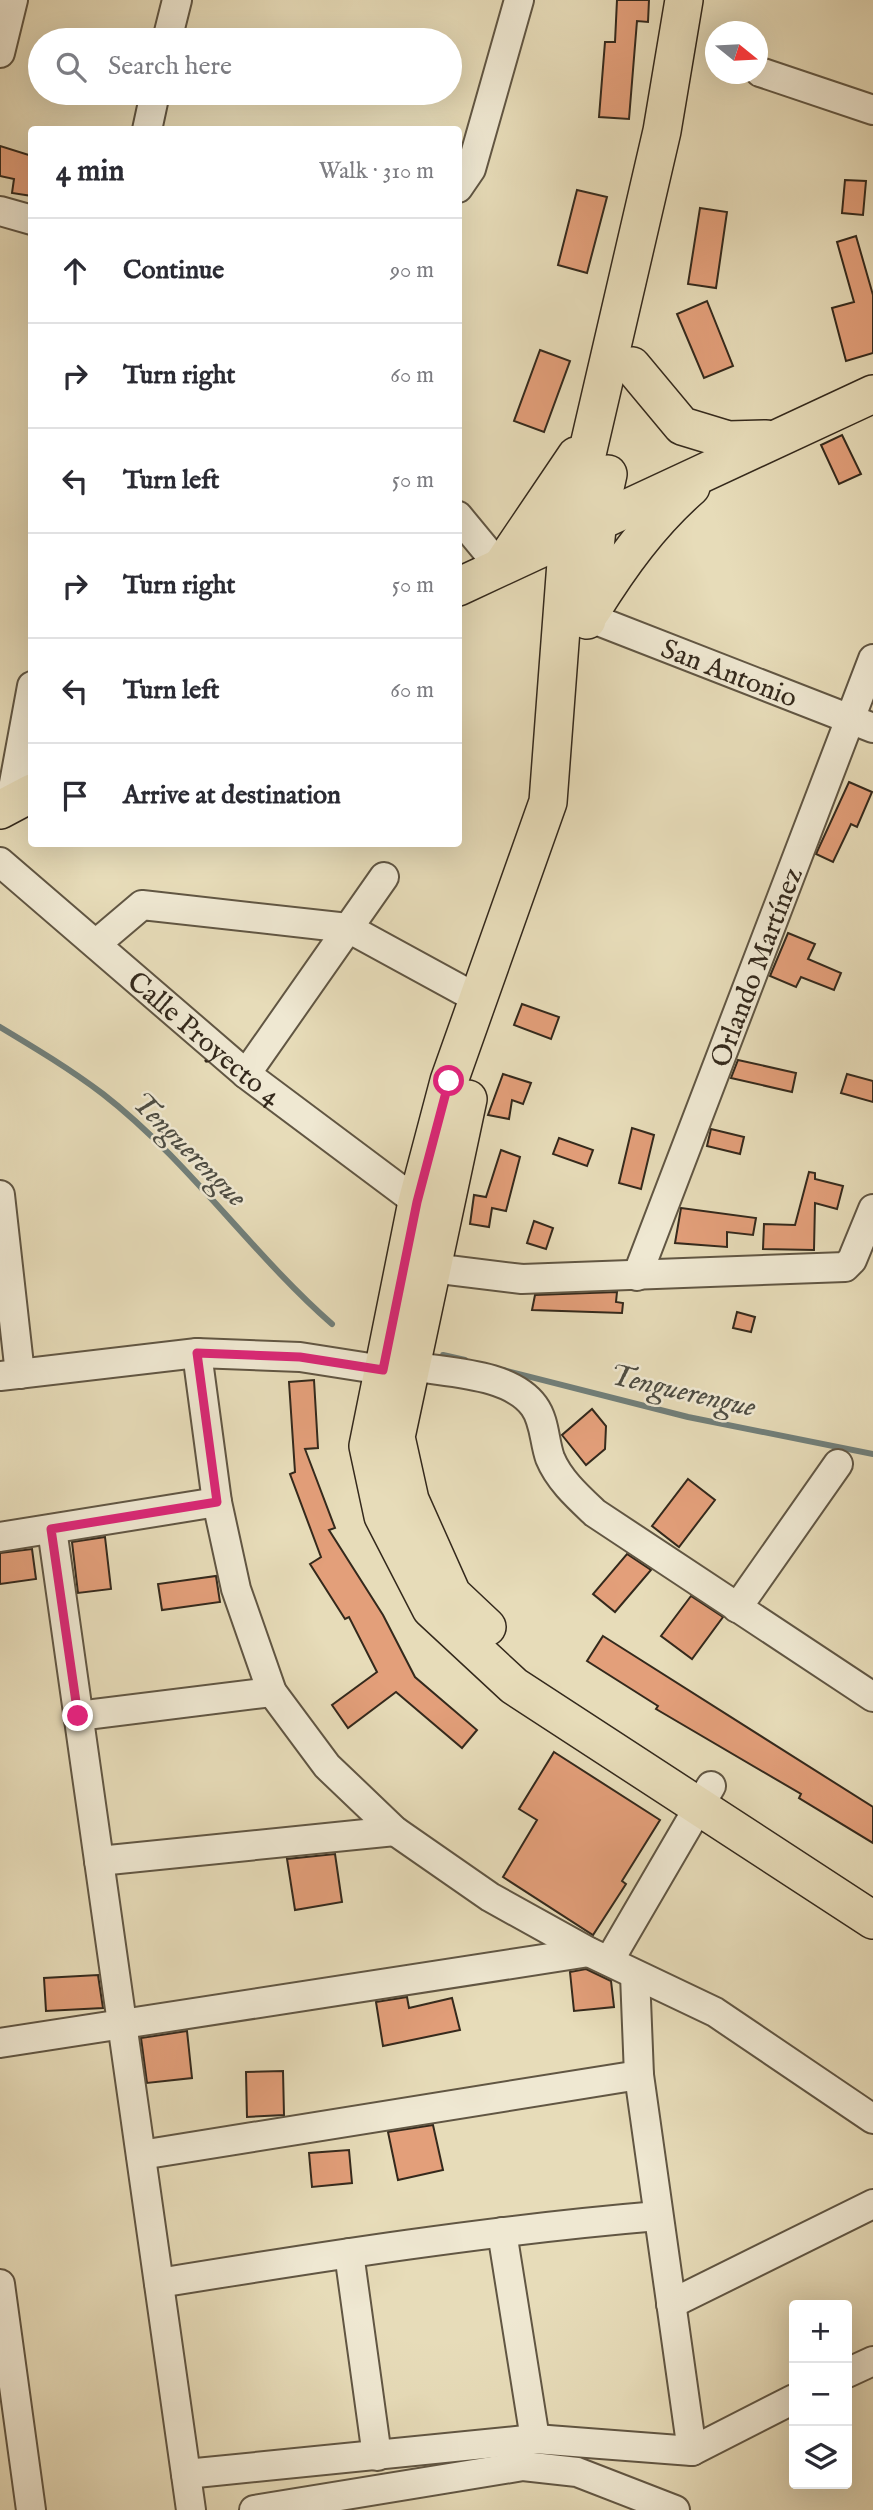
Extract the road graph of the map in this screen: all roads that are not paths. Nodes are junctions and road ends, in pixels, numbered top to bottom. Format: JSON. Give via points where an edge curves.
{"nodes":[{"id":1,"x":13,"y":0,"type":"edge"},
{"id":2,"x":177,"y":0,"type":"edge"},
{"id":3,"x":519,"y":0,"type":"edge"},
{"id":4,"x":684,"y":0,"type":"edge"},
{"id":5,"x":707,"y":0,"type":"edge"},
{"id":6,"x":170,"y":28,"type":"edge"},
{"id":7,"x":0,"y":53,"type":"edge"},
{"id":8,"x":768,"y":75,"type":"edge"},
{"id":9,"x":152,"y":105,"type":"edge"},
{"id":10,"x":873,"y":110,"type":"edge"},
{"id":11,"x":148,"y":126,"type":"edge"},
{"id":12,"x":462,"y":182,"type":"edge"},
{"id":13,"x":0,"y":211,"type":"edge"},
{"id":14,"x":28,"y":219,"type":"edge"},
{"id":15,"x":632,"y":366,"type":"junction"},
{"id":16,"x":868,"y":400,"type":"edge"},
{"id":17,"x":594,"y":424,"type":"junction"},
{"id":18,"x":777,"y":438,"type":"junction"},
{"id":19,"x":711,"y":468,"type":"junction"},
{"id":20,"x":462,"y":521,"type":"edge"},
{"id":21,"x":583,"y":528,"type":"junction"},
{"id":22,"x":501,"y":568,"type":"junction"},
{"id":23,"x":462,"y":585,"type":"edge"},
{"id":24,"x":577,"y":610,"type":"junction"},
{"id":25,"x":873,"y":659,"type":"edge"},
{"id":26,"x":28,"y":712,"type":"edge"},
{"id":27,"x":861,"y":724,"type":"edge"},
{"id":28,"x":14,"y":803,"type":"edge"},
{"id":29,"x":0,"y":862,"type":"edge"},
{"id":30,"x":384,"y":877,"type":"dead end"},
{"id":31,"x":348,"y":928,"type":"junction"},
{"id":32,"x":96,"y":944,"type":"junction"},
{"id":33,"x":478,"y":999,"type":"junction"},
{"id":34,"x":246,"y":1073,"type":"junction"},
{"id":35,"x":0,"y":1195,"type":"edge"},
{"id":36,"x":417,"y":1202,"type":"junction"},
{"id":37,"x":873,"y":1209,"type":"edge"},
{"id":38,"x":432,"y":1268,"type":"junction"},
{"id":39,"x":637,"y":1276,"type":"junction"},
{"id":40,"x":197,"y":1353,"type":"junction"},
{"id":41,"x":397,"y":1368,"type":"junction"},
{"id":42,"x":10,"y":1375,"type":"edge"},
{"id":43,"x":838,"y":1464,"type":"dead end"},
{"id":44,"x":217,"y":1502,"type":"junction"},
{"id":45,"x":51,"y":1529,"type":"junction"},
{"id":46,"x":0,"y":1538,"type":"edge"},
{"id":47,"x":737,"y":1608,"type":"junction"},
{"id":48,"x":272,"y":1692,"type":"junction"},
{"id":49,"x":871,"y":1693,"type":"edge"},
{"id":50,"x":78,"y":1716,"type":"junction"},
{"id":51,"x":704,"y":1796,"type":"junction"},
{"id":52,"x":395,"y":1831,"type":"junction"},
{"id":53,"x":99,"y":1861,"type":"junction"},
{"id":54,"x":873,"y":1891,"type":"edge"},
{"id":55,"x":873,"y":1920,"type":"edge"},
{"id":56,"x":599,"y":1957,"type":"junction"},
{"id":57,"x":635,"y":1975,"type":"junction"},
{"id":58,"x":122,"y":2024,"type":"junction"},
{"id":59,"x":0,"y":2043,"type":"edge"},
{"id":60,"x":639,"y":2075,"type":"junction"},
{"id":61,"x":873,"y":2119,"type":"edge"},
{"id":62,"x":141,"y":2155,"type":"junction"},
{"id":63,"x":873,"y":2204,"type":"edge"},
{"id":64,"x":658,"y":2216,"type":"junction"},
{"id":65,"x":502,"y":2232,"type":"junction"},
{"id":66,"x":349,"y":2253,"type":"junction"},
{"id":67,"x":159,"y":2283,"type":"junction"},
{"id":68,"x":0,"y":2284,"type":"edge"},
{"id":69,"x":671,"y":2304,"type":"junction"},
{"id":70,"x":873,"y":2361,"type":"edge"},
{"id":71,"x":852,"y":2371,"type":"edge"},
{"id":72,"x":789,"y":2402,"type":"edge"},
{"id":73,"x":535,"y":2439,"type":"junction"},
{"id":74,"x":692,"y":2451,"type":"junction"},
{"id":75,"x":377,"y":2456,"type":"junction"},
{"id":76,"x":186,"y":2474,"type":"junction"},
{"id":77,"x":31,"y":2510,"type":"edge"},
{"id":78,"x":191,"y":2510,"type":"edge"},
{"id":79,"x":254,"y":2510,"type":"edge"},
{"id":80,"x":675,"y":2510,"type":"edge"}],
"edges":[{"from":1,"to":7,"type":"street"},
{"from":2,"to":6,"type":"street"},
{"from":3,"to":12,"type":"street","via":[[471,169]]},
{"from":4,"to":17,"type":"main road","via":[[662,131]]},
{"from":5,"to":15,"type":"main road","via":[[684,137]]},
{"from":8,"to":10,"type":"street"},
{"from":9,"to":11,"type":"street"},
{"from":13,"to":14,"type":"street"},
{"from":15,"to":18,"type":"main road","via":[[682,426],[728,440]]},
{"from":15,"to":21,"type":"main road"},
{"from":16,"to":18,"type":"main road"},
{"from":17,"to":21,"type":"main road"},
{"from":17,"to":22,"type":"main road","via":[[560,484]]},
{"from":18,"to":19,"type":"main road"},
{"from":19,"to":21,"type":"main road"},
{"from":19,"to":24,"type":"main road","via":[[667,508]]},
{"from":20,"to":22,"type":"street"},
{"from":21,"to":22,"type":"main road"},
{"from":21,"to":24,"type":"main road"},
{"from":22,"to":23,"type":"main road"},
{"from":22,"to":24,"type":"main road","via":[[529,568],[544,576]]},
{"from":24,"to":27,"type":"street","name":"San Antonio"},
{"from":24,"to":33,"type":"main road","via":[[548,802]]},
{"from":24,"to":38,"type":"main road","via":[[567,808],[470,1089]]},
{"from":25,"to":27,"type":"street","name":"Orlando Martínez"},
{"from":26,"to":28,"type":"street"},
{"from":27,"to":39,"type":"street","name":"Orlando Martínez"},
{"from":29,"to":32,"type":"street","name":"Calle Proyecto 4"},
{"from":30,"to":31,"type":"street"},
{"from":31,"to":32,"type":"street","via":[[142,905]]},
{"from":31,"to":33,"type":"street"},
{"from":31,"to":34,"type":"street"},
{"from":32,"to":34,"type":"street","name":"Calle Proyecto 4"},
{"from":33,"to":36,"type":"main road","via":[[449,1081]]},
{"from":34,"to":36,"type":"street","name":"Calle Proyecto 4"},
{"from":35,"to":42,"type":"street"},
{"from":36,"to":41,"type":"main road"},
{"from":37,"to":39,"type":"street","via":[[845,1267]]},
{"from":38,"to":39,"type":"street","via":[[522,1279]]},
{"from":38,"to":41,"type":"main road"},
{"from":40,"to":41,"type":"street","via":[[300,1357]]},
{"from":40,"to":42,"type":"street"},
{"from":40,"to":44,"type":"street"},
{"from":41,"to":47,"type":"street","via":[[495,1382],[519,1393],[534,1406],[551,1459],[569,1489],[595,1513]]},
{"from":41,"to":51,"type":"main road","via":[[396,1437],[410,1500],[452,1594],[529,1666]]},
{"from":43,"to":47,"type":"street"},
{"from":44,"to":45,"type":"street"},
{"from":44,"to":48,"type":"street","via":[[236,1589]]},
{"from":45,"to":46,"type":"street"},
{"from":45,"to":50,"type":"street"},
{"from":47,"to":49,"type":"street"},
{"from":48,"to":50,"type":"street"},
{"from":48,"to":52,"type":"street","via":[[327,1766]]},
{"from":50,"to":53,"type":"street"},
{"from":51,"to":54,"type":"main road"},
{"from":51,"to":55,"type":"main road"},
{"from":51,"to":56,"type":"street"},
{"from":52,"to":53,"type":"street"},
{"from":52,"to":56,"type":"street","via":[[491,1897]]},
{"from":53,"to":58,"type":"street"},
{"from":56,"to":57,"type":"street"},
{"from":56,"to":58,"type":"street"},
{"from":57,"to":60,"type":"street"},
{"from":57,"to":61,"type":"street","via":[[715,2012]]},
{"from":58,"to":59,"type":"street"},
{"from":58,"to":62,"type":"street"},
{"from":60,"to":62,"type":"street"},
{"from":60,"to":64,"type":"street"},
{"from":62,"to":67,"type":"street"},
{"from":63,"to":69,"type":"street"},
{"from":64,"to":65,"type":"street"},
{"from":64,"to":69,"type":"street"},
{"from":65,"to":66,"type":"street"},
{"from":65,"to":73,"type":"street"},
{"from":66,"to":67,"type":"street"},
{"from":66,"to":75,"type":"street"},
{"from":67,"to":76,"type":"street"},
{"from":68,"to":77,"type":"street"},
{"from":69,"to":74,"type":"street"},
{"from":70,"to":71,"type":"street"},
{"from":72,"to":74,"type":"street"},
{"from":73,"to":74,"type":"street"},
{"from":73,"to":75,"type":"street"},
{"from":75,"to":76,"type":"street"},
{"from":76,"to":78,"type":"street"},
{"from":79,"to":80,"type":"street","via":[[523,2466],[577,2472]]}]}
